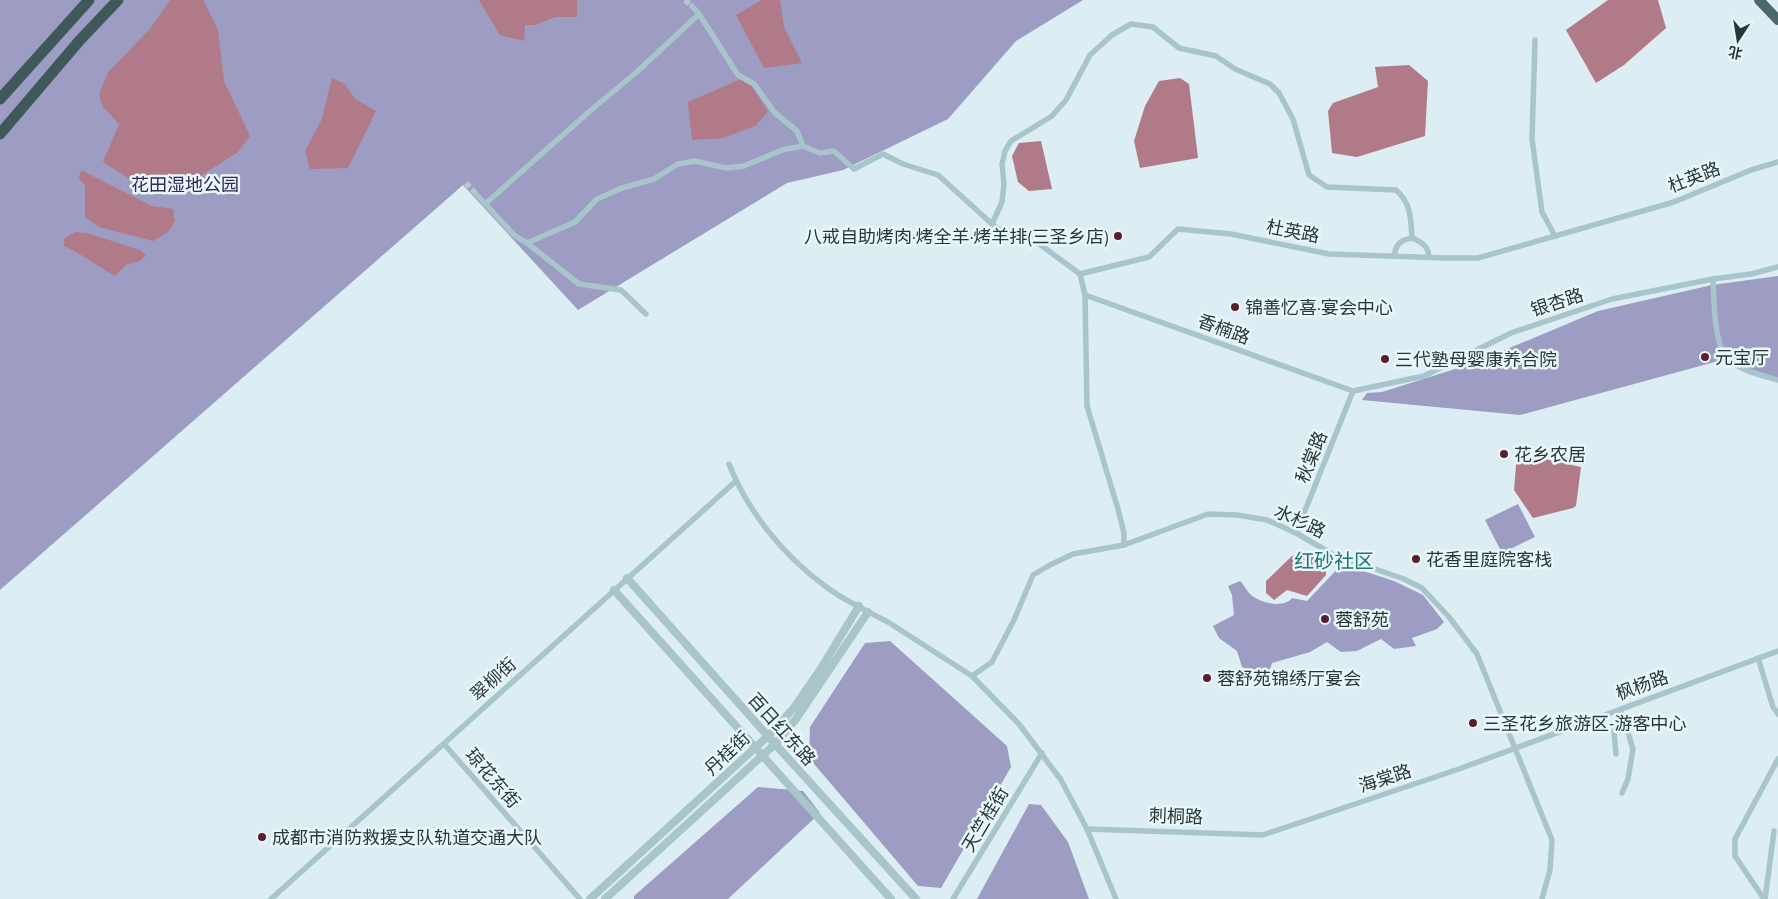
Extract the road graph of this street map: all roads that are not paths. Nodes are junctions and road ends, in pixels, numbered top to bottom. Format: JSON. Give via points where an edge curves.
{"nodes":[{"id":1,"x":88,"y":0,"type":"edge"},
{"id":2,"x":118,"y":0,"type":"edge"},
{"id":3,"x":1760,"y":0,"type":"edge"},
{"id":4,"x":692,"y":6,"type":"tunnel mouth"},
{"id":5,"x":699,"y":14,"type":"junction"},
{"id":6,"x":1778,"y":20,"type":"edge"},
{"id":7,"x":1535,"y":40,"type":"dead end"},
{"id":8,"x":0,"y":99,"type":"edge"},
{"id":9,"x":0,"y":134,"type":"edge"},
{"id":10,"x":803,"y":146,"type":"junction"},
{"id":11,"x":1778,"y":162,"type":"edge"},
{"id":12,"x":477,"y":194,"type":"tunnel mouth"},
{"id":13,"x":485,"y":204,"type":"junction"},
{"id":14,"x":992,"y":224,"type":"junction"},
{"id":15,"x":1555,"y":236,"type":"junction"},
{"id":16,"x":1412,"y":238,"type":"junction"},
{"id":17,"x":527,"y":243,"type":"junction"},
{"id":18,"x":1394,"y":256,"type":"junction"},
{"id":19,"x":1428,"y":257,"type":"junction"},
{"id":20,"x":1778,"y":267,"type":"edge"},
{"id":21,"x":1080,"y":274,"type":"junction"},
{"id":22,"x":1713,"y":279,"type":"junction"},
{"id":23,"x":1085,"y":295,"type":"junction"},
{"id":24,"x":646,"y":314,"type":"dead end"},
{"id":25,"x":1778,"y":380,"type":"edge"},
{"id":26,"x":1353,"y":392,"type":"junction"},
{"id":27,"x":729,"y":464,"type":"dead end"},
{"id":28,"x":736,"y":481,"type":"junction"},
{"id":29,"x":1296,"y":533,"type":"junction"},
{"id":30,"x":1124,"y":545,"type":"junction"},
{"id":31,"x":627,"y":578,"type":"junction"},
{"id":32,"x":614,"y":590,"type":"junction"},
{"id":33,"x":859,"y":606,"type":"junction"},
{"id":34,"x":868,"y":612,"type":"junction"},
{"id":35,"x":1778,"y":650,"type":"edge"},
{"id":36,"x":1758,"y":658,"type":"junction"},
{"id":37,"x":972,"y":676,"type":"junction"},
{"id":38,"x":1620,"y":710,"type":"junction"},
{"id":39,"x":1778,"y":714,"type":"edge"},
{"id":40,"x":1626,"y":726,"type":"junction"},
{"id":41,"x":768,"y":736,"type":"junction"},
{"id":42,"x":444,"y":744,"type":"junction"},
{"id":43,"x":774,"y":744,"type":"junction"},
{"id":44,"x":755,"y":748,"type":"junction"},
{"id":45,"x":1515,"y":748,"type":"junction"},
{"id":46,"x":1042,"y":753,"type":"junction"},
{"id":47,"x":1616,"y":754,"type":"dead end"},
{"id":48,"x":762,"y":755,"type":"junction"},
{"id":49,"x":1778,"y":759,"type":"edge"},
{"id":50,"x":1622,"y":793,"type":"dead end"},
{"id":51,"x":1087,"y":829,"type":"junction"},
{"id":52,"x":1774,"y":831,"type":"dead end"},
{"id":53,"x":1263,"y":834,"type":"joint"},
{"id":54,"x":271,"y":899,"type":"edge"},
{"id":55,"x":580,"y":899,"type":"edge"},
{"id":56,"x":590,"y":899,"type":"edge"},
{"id":57,"x":605,"y":899,"type":"edge"},
{"id":58,"x":891,"y":899,"type":"edge"},
{"id":59,"x":916,"y":899,"type":"edge"},
{"id":60,"x":953,"y":899,"type":"edge"},
{"id":61,"x":1116,"y":899,"type":"edge"},
{"id":62,"x":1542,"y":899,"type":"edge"},
{"id":63,"x":1764,"y":899,"type":"edge"}],
"edges":[{"from":1,"to":8,"type":"highway"},
{"from":2,"to":9,"type":"highway"},
{"from":3,"to":6,"type":"highway"},
{"from":4,"to":5,"type":"street"},
{"from":5,"to":10,"type":"street","via":[[738,75],[754,84],[775,113],[796,131]]},
{"from":5,"to":13,"type":"street"},
{"from":7,"to":15,"type":"street","via":[[1532,139],[1542,212]]},
{"from":10,"to":14,"type":"street","via":[[820,153],[834,152],[854,169],[883,154],[938,175]]},
{"from":10,"to":17,"type":"street","via":[[782,150],[744,166],[726,168],[695,161],[678,164],[654,178],[598,199],[575,222]]},
{"from":11,"to":15,"type":"street","name":"杜英路","via":[[1674,202]]},
{"from":12,"to":13,"type":"street"},
{"from":13,"to":17,"type":"street","via":[[515,236]]},
{"from":14,"to":16,"type":"street","via":[[1002,202],[1002,164],[1011,141],[1052,116],[1066,100],[1090,54],[1131,24],[1153,27],[1179,48],[1216,56],[1235,69],[1270,84],[1293,119],[1308,176],[1327,187],[1396,190],[1404,197],[1410,212]]},
{"from":14,"to":21,"type":"street","via":[[1002,231],[1027,235]]},
{"from":15,"to":19,"type":"street","name":"杜英路","via":[[1478,258]]},
{"from":16,"to":18,"type":"street","via":[[1400,241]]},
{"from":16,"to":19,"type":"street","via":[[1425,245]]},
{"from":17,"to":24,"type":"street","via":[[579,284],[621,290]]},
{"from":18,"to":19,"type":"street","name":"杜英路"},
{"from":18,"to":21,"type":"street","name":"杜英路","via":[[1329,254],[1231,234],[1178,229],[1149,257]]},
{"from":20,"to":22,"type":"street","name":"银杏路"},
{"from":21,"to":23,"type":"street"},
{"from":22,"to":25,"type":"street","via":[[1717,334],[1725,357],[1747,371]]},
{"from":22,"to":26,"type":"street","name":"银杏路","via":[[1612,299],[1511,333],[1424,376]]},
{"from":23,"to":26,"type":"street","name":"香楠路"},
{"from":23,"to":30,"type":"street","via":[[1087,406],[1118,509]]},
{"from":26,"to":29,"type":"street","name":"秋棠路"},
{"from":27,"to":28,"type":"street"},
{"from":28,"to":31,"type":"street","name":"翠柳街"},
{"from":28,"to":33,"type":"street","via":[[790,558],[826,587]]},
{"from":29,"to":30,"type":"street","name":"水杉路","via":[[1267,520],[1208,514]]},
{"from":29,"to":45,"type":"street","name":"水杉路","via":[[1332,554],[1422,588],[1449,616],[1477,654]]},
{"from":30,"to":37,"type":"street","name":"水杉路","via":[[1073,554],[1033,575],[992,662]]},
{"from":31,"to":32,"type":"street","name":"翠柳街"},
{"from":31,"to":41,"type":"street","name":"百日红东路"},
{"from":32,"to":42,"type":"street","name":"翠柳街"},
{"from":32,"to":44,"type":"street","name":"百日红东路"},
{"from":33,"to":34,"type":"street"},
{"from":33,"to":41,"type":"street","name":"丹桂街","via":[[793,709]]},
{"from":34,"to":37,"type":"street"},
{"from":34,"to":43,"type":"street","name":"丹桂街","via":[[796,719]]},
{"from":35,"to":36,"type":"street","name":"枫杨路"},
{"from":36,"to":38,"type":"street","name":"枫杨路"},
{"from":36,"to":39,"type":"street"},
{"from":37,"to":46,"type":"street"},
{"from":38,"to":40,"type":"street"},
{"from":38,"to":45,"type":"street","name":"枫杨路"},
{"from":40,"to":47,"type":"street","via":[[1614,731]]},
{"from":40,"to":50,"type":"street","via":[[1633,749]]},
{"from":41,"to":43,"type":"street","name":"百日红东路"},
{"from":41,"to":44,"type":"street","name":"丹桂街"},
{"from":42,"to":54,"type":"street","name":"翠柳街"},
{"from":42,"to":55,"type":"street","name":"琼花东街"},
{"from":43,"to":48,"type":"street","name":"丹桂街"},
{"from":43,"to":59,"type":"street","name":"百日红东路"},
{"from":44,"to":48,"type":"street","name":"百日红东路"},
{"from":44,"to":56,"type":"street","name":"丹桂街"},
{"from":45,"to":53,"type":"street","name":"海棠路"},
{"from":45,"to":62,"type":"street","name":"水杉路","via":[[1552,840],[1550,870]]},
{"from":46,"to":51,"type":"street","via":[[1061,780]]},
{"from":46,"to":60,"type":"street","name":"天竺桂街"},
{"from":48,"to":57,"type":"street","name":"丹桂街"},
{"from":48,"to":58,"type":"street","name":"百日红东路"},
{"from":49,"to":63,"type":"street","via":[[1735,838],[1735,856]]},
{"from":51,"to":53,"type":"street","name":"刺桐路"},
{"from":51,"to":61,"type":"street"},
{"from":52,"to":63,"type":"street"}]}
